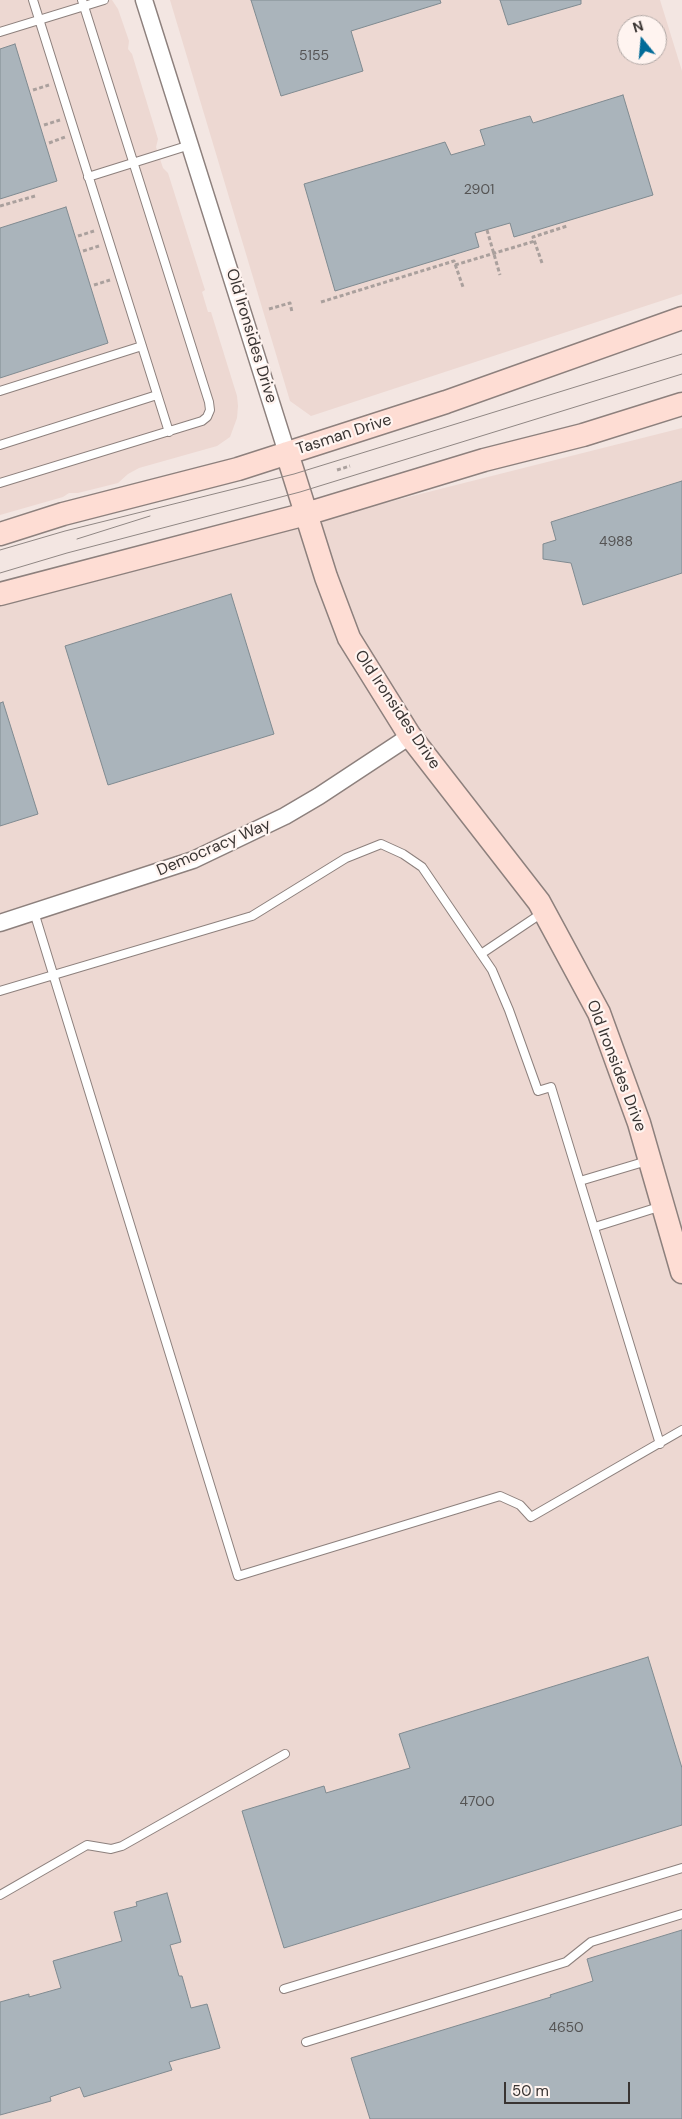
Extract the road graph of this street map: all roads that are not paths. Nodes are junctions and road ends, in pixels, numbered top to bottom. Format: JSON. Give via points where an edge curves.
{"nodes":[{"id":1,"x":33,"y":0,"type":"edge"},
{"id":2,"x":104,"y":0,"type":"edge"},
{"id":3,"x":144,"y":0,"type":"edge"},
{"id":4,"x":83,"y":3,"type":"edge"},
{"id":5,"x":39,"y":20,"type":"junction"},
{"id":6,"x":0,"y":32,"type":"edge"},
{"id":7,"x":190,"y":145,"type":"junction"},
{"id":8,"x":134,"y":163,"type":"junction"},
{"id":9,"x":88,"y":178,"type":"junction"},
{"id":10,"x":682,"y":318,"type":"edge"},
{"id":11,"x":142,"y":346,"type":"junction"},
{"id":12,"x":0,"y":391,"type":"edge"},
{"id":13,"x":157,"y":395,"type":"junction"},
{"id":14,"x":682,"y":404,"type":"edge"},
{"id":15,"x":169,"y":432,"type":"junction"},
{"id":16,"x":0,"y":445,"type":"edge"},
{"id":17,"x":287,"y":453,"type":"junction"},
{"id":18,"x":0,"y":483,"type":"edge"},
{"id":19,"x":306,"y":514,"type":"junction"},
{"id":20,"x":2,"y":531,"type":"edge"},
{"id":21,"x":0,"y":594,"type":"edge"},
{"id":22,"x":410,"y":736,"type":"junction"},
{"id":23,"x":544,"y":911,"type":"junction"},
{"id":24,"x":34,"y":912,"type":"junction"},
{"id":25,"x":0,"y":923,"type":"edge"},
{"id":26,"x":481,"y":954,"type":"junction"},
{"id":27,"x":54,"y":975,"type":"junction"},
{"id":28,"x":0,"y":991,"type":"edge"},
{"id":29,"x":650,"y":1160,"type":"junction"},
{"id":30,"x":580,"y":1182,"type":"junction"},
{"id":31,"x":663,"y":1206,"type":"junction"},
{"id":32,"x":595,"y":1227,"type":"junction"},
{"id":33,"x":682,"y":1272,"type":"edge"},
{"id":34,"x":682,"y":1430,"type":"edge"},
{"id":35,"x":660,"y":1444,"type":"junction"},
{"id":36,"x":285,"y":1754,"type":"dead end"},
{"id":37,"x":682,"y":1868,"type":"edge"},
{"id":38,"x":0,"y":1894,"type":"edge"},
{"id":39,"x":682,"y":1914,"type":"edge"},
{"id":40,"x":284,"y":1989,"type":"dead end"},
{"id":41,"x":306,"y":2042,"type":"dead end"}],
"edges":[{"from":1,"to":5,"type":"lane"},
{"from":2,"to":4,"type":"lane"},
{"from":3,"to":7,"type":"street","name":"Old Ironsides Drive"},
{"from":4,"to":5,"type":"lane"},
{"from":4,"to":8,"type":"lane"},
{"from":5,"to":6,"type":"lane"},
{"from":5,"to":9,"type":"lane"},
{"from":7,"to":8,"type":"lane"},
{"from":7,"to":17,"type":"street","name":"Old Ironsides Drive"},
{"from":8,"to":9,"type":"lane"},
{"from":8,"to":15,"type":"lane","via":[[209,402],[210,410],[202,421]]},
{"from":9,"to":11,"type":"lane"},
{"from":10,"to":17,"type":"main road","name":"Tasman Drive","via":[[446,402]]},
{"from":11,"to":12,"type":"lane"},
{"from":11,"to":13,"type":"lane"},
{"from":13,"to":15,"type":"lane"},
{"from":13,"to":16,"type":"lane"},
{"from":14,"to":19,"type":"main road"},
{"from":15,"to":18,"type":"lane"},
{"from":17,"to":19,"type":"main road","name":"Old Ironsides Drive"},
{"from":17,"to":20,"type":"main road","name":"Tasman Drive"},
{"from":19,"to":21,"type":"main road"},
{"from":19,"to":22,"type":"main road","name":"Old Ironsides Drive","via":[[349,638]]},
{"from":22,"to":23,"type":"main road","name":"Old Ironsides Drive"},
{"from":22,"to":24,"type":"street","name":"Democracy Way","via":[[319,796],[193,860]]},
{"from":23,"to":26,"type":"lane"},
{"from":23,"to":29,"type":"main road","name":"Old Ironsides Drive","via":[[599,1013]]},
{"from":24,"to":25,"type":"street","name":"Democracy Way"},
{"from":24,"to":27,"type":"lane"},
{"from":26,"to":27,"type":"lane","via":[[422,867],[381,844],[346,858],[252,916]]},
{"from":26,"to":30,"type":"lane","via":[[492,970],[509,1010],[538,1091],[552,1087]]},
{"from":27,"to":28,"type":"lane"},
{"from":27,"to":35,"type":"lane","via":[[238,1576],[500,1496],[520,1505],[531,1517]]},
{"from":29,"to":30,"type":"lane"},
{"from":29,"to":31,"type":"main road","name":"Old Ironsides Drive"},
{"from":30,"to":32,"type":"lane"},
{"from":31,"to":32,"type":"lane"},
{"from":31,"to":33,"type":"main road","name":"Old Ironsides Drive"},
{"from":32,"to":35,"type":"lane"},
{"from":34,"to":35,"type":"lane"},
{"from":36,"to":38,"type":"lane","via":[[122,1846],[111,1849],[87,1845]]},
{"from":37,"to":40,"type":"lane"},
{"from":39,"to":41,"type":"lane","via":[[591,1942],[566,1962]]}]}
